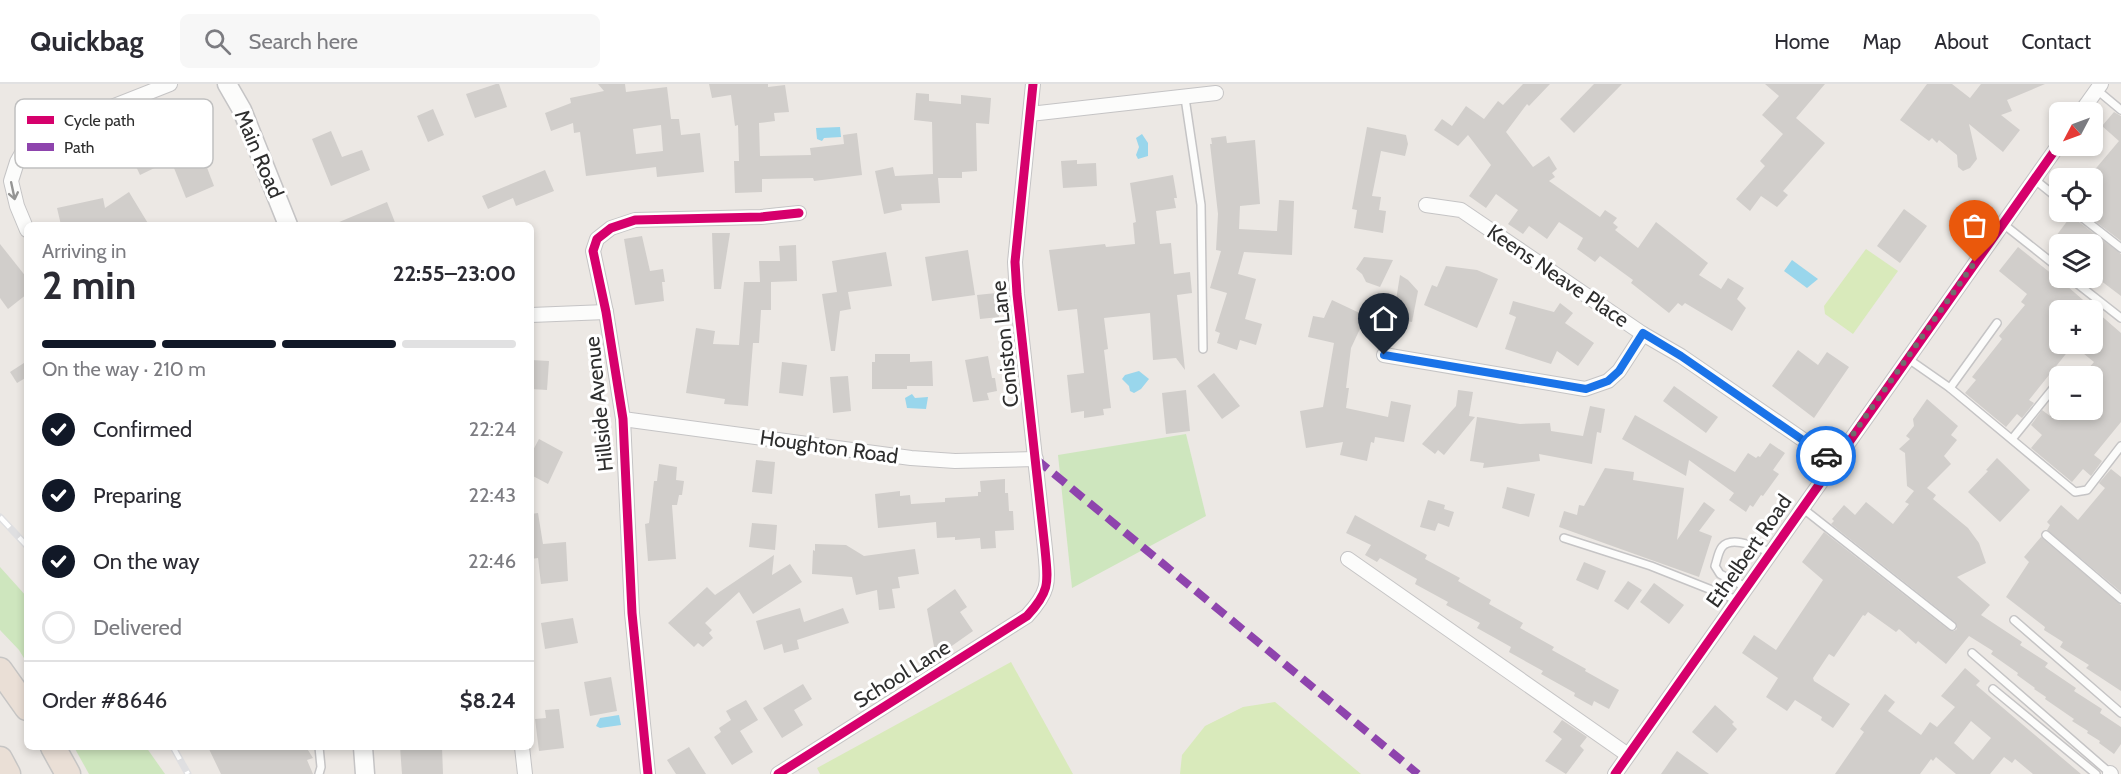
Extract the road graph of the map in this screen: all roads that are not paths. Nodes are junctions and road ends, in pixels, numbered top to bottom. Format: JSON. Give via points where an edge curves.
{"nodes":[{"id":1,"x":170,"y":84,"type":"edge"},
{"id":2,"x":227,"y":84,"type":"edge"},
{"id":3,"x":1033,"y":84,"type":"edge"},
{"id":4,"x":2099,"y":87,"type":"edge"},
{"id":5,"x":1216,"y":93,"type":"dead end"},
{"id":6,"x":1185,"y":98,"type":"junction"},
{"id":7,"x":132,"y":99,"type":"edge"},
{"id":8,"x":2088,"y":102,"type":"edge"},
{"id":9,"x":2121,"y":110,"type":"edge"},
{"id":10,"x":1030,"y":114,"type":"junction"},
{"id":11,"x":2051,"y":156,"type":"edge"},
{"id":12,"x":15,"y":168,"type":"edge"},
{"id":13,"x":2034,"y":179,"type":"junction"},
{"id":14,"x":2049,"y":191,"type":"edge"},
{"id":15,"x":1426,"y":205,"type":"dead end"},
{"id":16,"x":799,"y":213,"type":"dead end"},
{"id":17,"x":287,"y":222,"type":"edge"},
{"id":18,"x":2088,"y":222,"type":"edge"},
{"id":19,"x":24,"y":223,"type":"edge"},
{"id":20,"x":2002,"y":223,"type":"junction"},
{"id":21,"x":2121,"y":248,"type":"edge"},
{"id":22,"x":2049,"y":260,"type":"edge"},
{"id":23,"x":2083,"y":288,"type":"edge"},
{"id":24,"x":606,"y":312,"type":"junction"},
{"id":25,"x":534,"y":315,"type":"edge"},
{"id":26,"x":2121,"y":318,"type":"edge"},
{"id":27,"x":1997,"y":323,"type":"dead end"},
{"id":28,"x":1643,"y":333,"type":"junction"},
{"id":29,"x":1203,"y":349,"type":"dead end"},
{"id":30,"x":1384,"y":355,"type":"dead end"},
{"id":31,"x":1907,"y":358,"type":"junction"},
{"id":32,"x":1950,"y":388,"type":"junction"},
{"id":33,"x":2049,"y":393,"type":"edge"},
{"id":34,"x":623,"y":419,"type":"junction"},
{"id":35,"x":2012,"y":439,"type":"junction"},
{"id":36,"x":2121,"y":446,"type":"edge"},
{"id":37,"x":1035,"y":459,"type":"junction"},
{"id":38,"x":1834,"y":461,"type":"junction"},
{"id":39,"x":1802,"y":507,"type":"junction"},
{"id":40,"x":2046,"y":535,"type":"dead end"},
{"id":41,"x":1564,"y":538,"type":"dead end"},
{"id":42,"x":1770,"y":552,"type":"junction"},
{"id":43,"x":1348,"y":559,"type":"dead end"},
{"id":44,"x":1746,"y":587,"type":"junction"},
{"id":45,"x":2121,"y":599,"type":"edge"},
{"id":46,"x":1042,"y":600,"type":"joint"},
{"id":47,"x":1737,"y":600,"type":"junction"},
{"id":48,"x":2014,"y":620,"type":"dead end"},
{"id":49,"x":1952,"y":626,"type":"dead end"},
{"id":50,"x":1972,"y":653,"type":"dead end"},
{"id":51,"x":0,"y":670,"type":"edge"},
{"id":52,"x":1993,"y":689,"type":"dead end"},
{"id":53,"x":24,"y":704,"type":"edge"},
{"id":54,"x":2121,"y":713,"type":"edge"},
{"id":55,"x":55,"y":750,"type":"edge"},
{"id":56,"x":319,"y":750,"type":"edge"},
{"id":57,"x":363,"y":750,"type":"edge"},
{"id":58,"x":522,"y":750,"type":"edge"},
{"id":59,"x":1628,"y":755,"type":"junction"},
{"id":60,"x":0,"y":759,"type":"edge"},
{"id":61,"x":8,"y":774,"type":"edge"},
{"id":62,"x":68,"y":774,"type":"edge"},
{"id":63,"x":319,"y":774,"type":"edge"},
{"id":64,"x":365,"y":774,"type":"edge"},
{"id":65,"x":525,"y":774,"type":"edge"},
{"id":66,"x":648,"y":774,"type":"edge"},
{"id":67,"x":778,"y":774,"type":"edge"},
{"id":68,"x":1615,"y":774,"type":"edge"},
{"id":69,"x":2106,"y":774,"type":"edge"}],
"edges":[{"from":1,"to":7,"type":"street","one_way":true},
{"from":2,"to":17,"type":"main road","name":"Main Road","via":[[242,110]]},
{"from":3,"to":10,"type":"street","name":"Coniston Lane"},
{"from":4,"to":8,"type":"street"},
{"from":4,"to":9,"type":"lane"},
{"from":5,"to":6,"type":"street"},
{"from":6,"to":10,"type":"street"},
{"from":6,"to":29,"type":"lane","via":[[1201,205]]},
{"from":10,"to":37,"type":"street","name":"Coniston Lane","via":[[1015,262]]},
{"from":11,"to":13,"type":"street","name":"Ethelbert Road"},
{"from":12,"to":19,"type":"street","one_way":true,"via":[[11,181]]},
{"from":13,"to":14,"type":"lane"},
{"from":13,"to":20,"type":"street","name":"Ethelbert Road"},
{"from":15,"to":28,"type":"street","name":"Keens Neave Place","via":[[1461,210]]},
{"from":16,"to":24,"type":"street","name":"Hillside Avenue","via":[[635,220],[611,228],[597,239],[593,251]]},
{"from":18,"to":21,"type":"lane"},
{"from":20,"to":22,"type":"lane"},
{"from":20,"to":31,"type":"street","name":"Ethelbert Road"},
{"from":23,"to":26,"type":"lane"},
{"from":24,"to":25,"type":"street"},
{"from":24,"to":34,"type":"street","name":"Hillside Avenue"},
{"from":27,"to":32,"type":"lane"},
{"from":28,"to":30,"type":"street","via":[[1614,376],[1586,389]]},
{"from":28,"to":38,"type":"street","name":"Keens Neave Place"},
{"from":31,"to":32,"type":"lane"},
{"from":31,"to":38,"type":"street","name":"Ethelbert Road"},
{"from":32,"to":35,"type":"lane"},
{"from":33,"to":35,"type":"lane"},
{"from":34,"to":37,"type":"street","name":"Houghton Road","via":[[911,458]]},
{"from":34,"to":66,"type":"street","name":"Hillside Avenue","via":[[632,613]]},
{"from":35,"to":36,"type":"lane","via":[[2075,492],[2087,490]]},
{"from":37,"to":46,"type":"street","name":"Coniston Lane","via":[[1048,581]]},
{"from":38,"to":39,"type":"street","name":"Ethelbert Road"},
{"from":39,"to":42,"type":"street","name":"Ethelbert Road"},
{"from":39,"to":49,"type":"lane"},
{"from":40,"to":45,"type":"lane"},
{"from":41,"to":47,"type":"lane"},
{"from":42,"to":44,"type":"street","name":"Ethelbert Road"},
{"from":42,"to":44,"type":"lane","via":[[1737,542],[1721,548],[1715,567],[1720,574]]},
{"from":43,"to":59,"type":"street"},
{"from":44,"to":47,"type":"street","name":"Ethelbert Road"},
{"from":46,"to":67,"type":"street","name":"School Lane","via":[[1027,616]]},
{"from":47,"to":59,"type":"street","name":"Ethelbert Road"},
{"from":48,"to":54,"type":"lane"},
{"from":50,"to":69,"type":"lane"},
{"from":51,"to":53,"type":"highway"},
{"from":52,"to":69,"type":"lane"},
{"from":55,"to":62,"type":"highway"},
{"from":56,"to":63,"type":"lane"},
{"from":57,"to":64,"type":"main road"},
{"from":58,"to":65,"type":"street"},
{"from":59,"to":68,"type":"street","name":"Ethelbert Road"},
{"from":60,"to":61,"type":"highway"}]}
